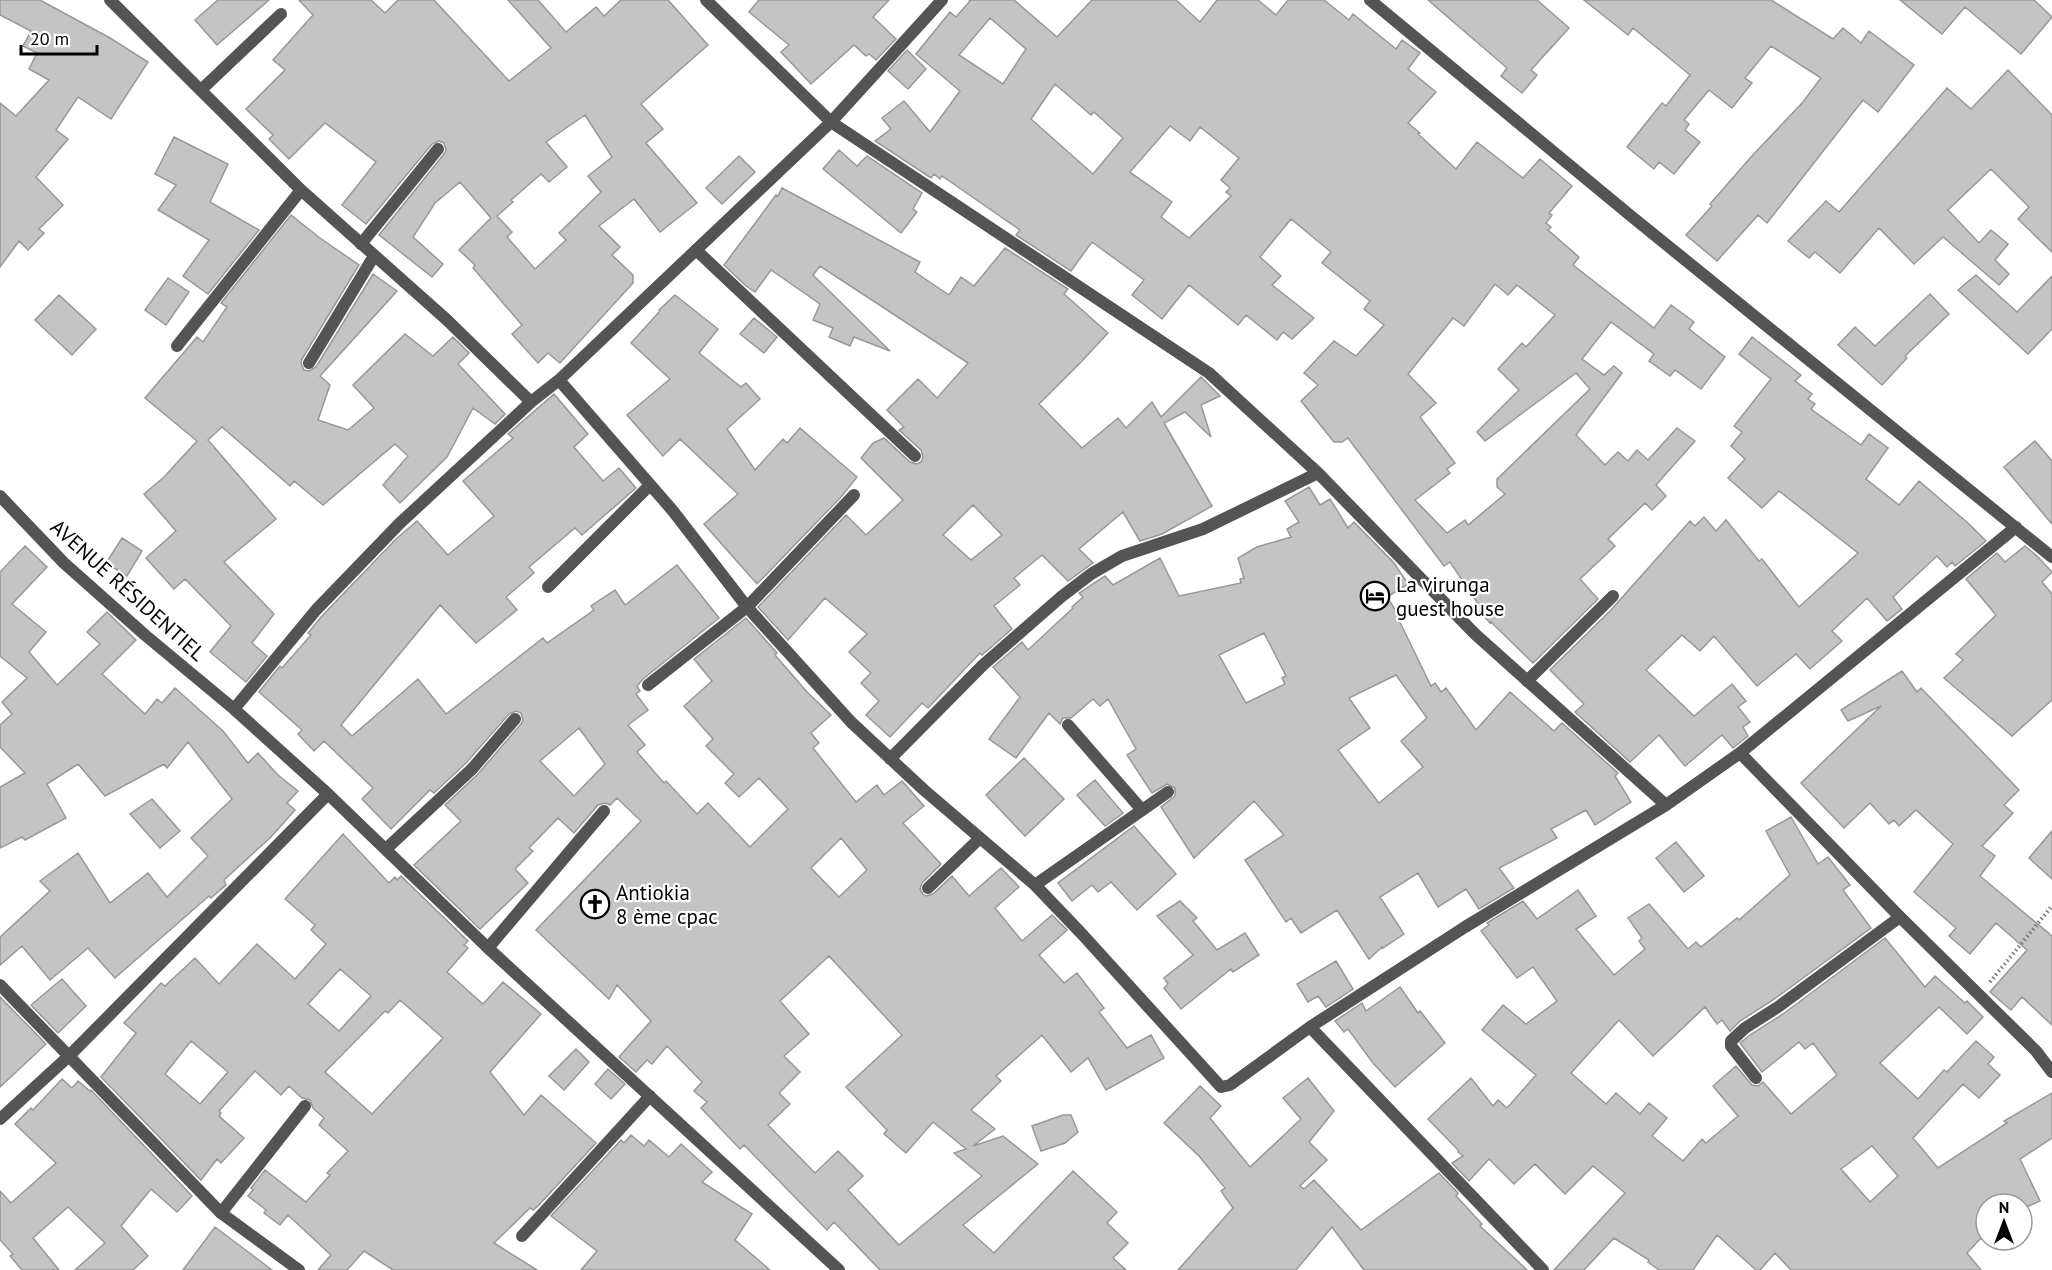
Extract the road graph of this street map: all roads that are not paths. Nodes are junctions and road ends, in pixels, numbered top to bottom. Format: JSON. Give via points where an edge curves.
{"nodes":[{"id":1,"x":110,"y":0,"type":"edge"},
{"id":2,"x":706,"y":0,"type":"edge"},
{"id":3,"x":942,"y":0,"type":"edge"},
{"id":4,"x":1370,"y":0,"type":"edge"},
{"id":5,"x":281,"y":14,"type":"dead end"},
{"id":6,"x":201,"y":90,"type":"junction"},
{"id":7,"x":831,"y":122,"type":"junction"},
{"id":8,"x":438,"y":148,"type":"dead end"},
{"id":9,"x":300,"y":190,"type":"junction"},
{"id":10,"x":361,"y":244,"type":"junction"},
{"id":11,"x":696,"y":250,"type":"junction"},
{"id":12,"x":374,"y":255,"type":"junction"},
{"id":13,"x":177,"y":345,"type":"dead end"},
{"id":14,"x":309,"y":363,"type":"dead end"},
{"id":15,"x":559,"y":380,"type":"junction"},
{"id":16,"x":531,"y":402,"type":"junction"},
{"id":17,"x":915,"y":456,"type":"dead end"},
{"id":18,"x":1318,"y":473,"type":"junction"},
{"id":19,"x":650,"y":485,"type":"junction"},
{"id":20,"x":854,"y":495,"type":"dead end"},
{"id":21,"x":0,"y":496,"type":"edge"},
{"id":22,"x":2016,"y":527,"type":"junction"},
{"id":23,"x":2052,"y":557,"type":"edge"},
{"id":24,"x":548,"y":587,"type":"dead end"},
{"id":25,"x":1613,"y":596,"type":"dead end"},
{"id":26,"x":747,"y":607,"type":"junction"},
{"id":27,"x":1527,"y":681,"type":"junction"},
{"id":28,"x":648,"y":685,"type":"dead end"},
{"id":29,"x":234,"y":709,"type":"junction"},
{"id":30,"x":515,"y":719,"type":"dead end"},
{"id":31,"x":1068,"y":725,"type":"dead end"},
{"id":32,"x":1740,"y":753,"type":"junction"},
{"id":33,"x":890,"y":759,"type":"junction"},
{"id":34,"x":1168,"y":792,"type":"dead end"},
{"id":35,"x":328,"y":794,"type":"junction"},
{"id":36,"x":1666,"y":805,"type":"junction"},
{"id":37,"x":1142,"y":810,"type":"junction"},
{"id":38,"x":604,"y":811,"type":"dead end"},
{"id":39,"x":980,"y":838,"type":"junction"},
{"id":40,"x":386,"y":849,"type":"junction"},
{"id":41,"x":1035,"y":885,"type":"junction"},
{"id":42,"x":927,"y":888,"type":"dead end"},
{"id":43,"x":1900,"y":917,"type":"junction"},
{"id":44,"x":488,"y":948,"type":"junction"},
{"id":45,"x":0,"y":985,"type":"edge"},
{"id":46,"x":1310,"y":1027,"type":"junction"},
{"id":47,"x":69,"y":1056,"type":"junction"},
{"id":48,"x":2052,"y":1072,"type":"edge"},
{"id":49,"x":1756,"y":1078,"type":"dead end"},
{"id":50,"x":650,"y":1096,"type":"junction"},
{"id":51,"x":305,"y":1106,"type":"dead end"},
{"id":52,"x":0,"y":1119,"type":"edge"},
{"id":53,"x":221,"y":1213,"type":"junction"},
{"id":54,"x":522,"y":1236,"type":"dead end"},
{"id":55,"x":1537,"y":1268,"type":"edge"},
{"id":56,"x":299,"y":1270,"type":"edge"},
{"id":57,"x":838,"y":1270,"type":"edge"}],
"edges":[{"from":1,"to":6,"type":"street"},
{"from":2,"to":7,"type":"street"},
{"from":3,"to":7,"type":"street"},
{"from":4,"to":22,"type":"street"},
{"from":5,"to":6,"type":"street"},
{"from":6,"to":9,"type":"street"},
{"from":7,"to":11,"type":"street"},
{"from":7,"to":18,"type":"street","via":[[1209,373]]},
{"from":8,"to":10,"type":"street"},
{"from":9,"to":10,"type":"street"},
{"from":9,"to":13,"type":"street"},
{"from":10,"to":12,"type":"street"},
{"from":11,"to":15,"type":"street"},
{"from":11,"to":17,"type":"street"},
{"from":12,"to":14,"type":"street"},
{"from":12,"to":16,"type":"street"},
{"from":15,"to":16,"type":"street"},
{"from":15,"to":19,"type":"street"},
{"from":16,"to":29,"type":"street","via":[[400,523],[324,602]]},
{"from":18,"to":27,"type":"street","via":[[1475,634]]},
{"from":18,"to":33,"type":"street","via":[[1203,529],[1122,556],[1091,574],[983,665]]},
{"from":19,"to":24,"type":"street"},
{"from":19,"to":26,"type":"street"},
{"from":20,"to":26,"type":"street"},
{"from":21,"to":29,"type":"street","name":"AVENUE RÉSIDENTIEL","via":[[64,563]]},
{"from":22,"to":23,"type":"street"},
{"from":22,"to":32,"type":"street"},
{"from":25,"to":27,"type":"street"},
{"from":26,"to":28,"type":"street"},
{"from":26,"to":33,"type":"street"},
{"from":27,"to":36,"type":"street"},
{"from":29,"to":35,"type":"street","name":"AVENUE RÉSIDENTIEL"},
{"from":30,"to":40,"type":"street","via":[[472,769]]},
{"from":31,"to":37,"type":"street"},
{"from":32,"to":36,"type":"street"},
{"from":32,"to":43,"type":"street"},
{"from":33,"to":39,"type":"street"},
{"from":34,"to":37,"type":"street"},
{"from":35,"to":40,"type":"street","name":"AVENUE RÉSIDENTIEL"},
{"from":35,"to":47,"type":"street"},
{"from":36,"to":46,"type":"street"},
{"from":37,"to":41,"type":"street"},
{"from":38,"to":44,"type":"street"},
{"from":39,"to":41,"type":"street"},
{"from":39,"to":42,"type":"street"},
{"from":40,"to":44,"type":"street","name":"AVENUE RÉSIDENTIEL"},
{"from":41,"to":46,"type":"street","via":[[1221,1087],[1230,1085]]},
{"from":43,"to":48,"type":"street","via":[[2036,1051]]},
{"from":43,"to":49,"type":"street","via":[[1731,1041]]},
{"from":44,"to":50,"type":"street","name":"AVENUE RÉSIDENTIEL"},
{"from":45,"to":47,"type":"street"},
{"from":46,"to":55,"type":"street"},
{"from":47,"to":52,"type":"street"},
{"from":47,"to":53,"type":"street"},
{"from":50,"to":54,"type":"street"},
{"from":50,"to":57,"type":"street","name":"AVENUE RÉSIDENTIEL"},
{"from":51,"to":53,"type":"street"},
{"from":53,"to":56,"type":"street"}]}
